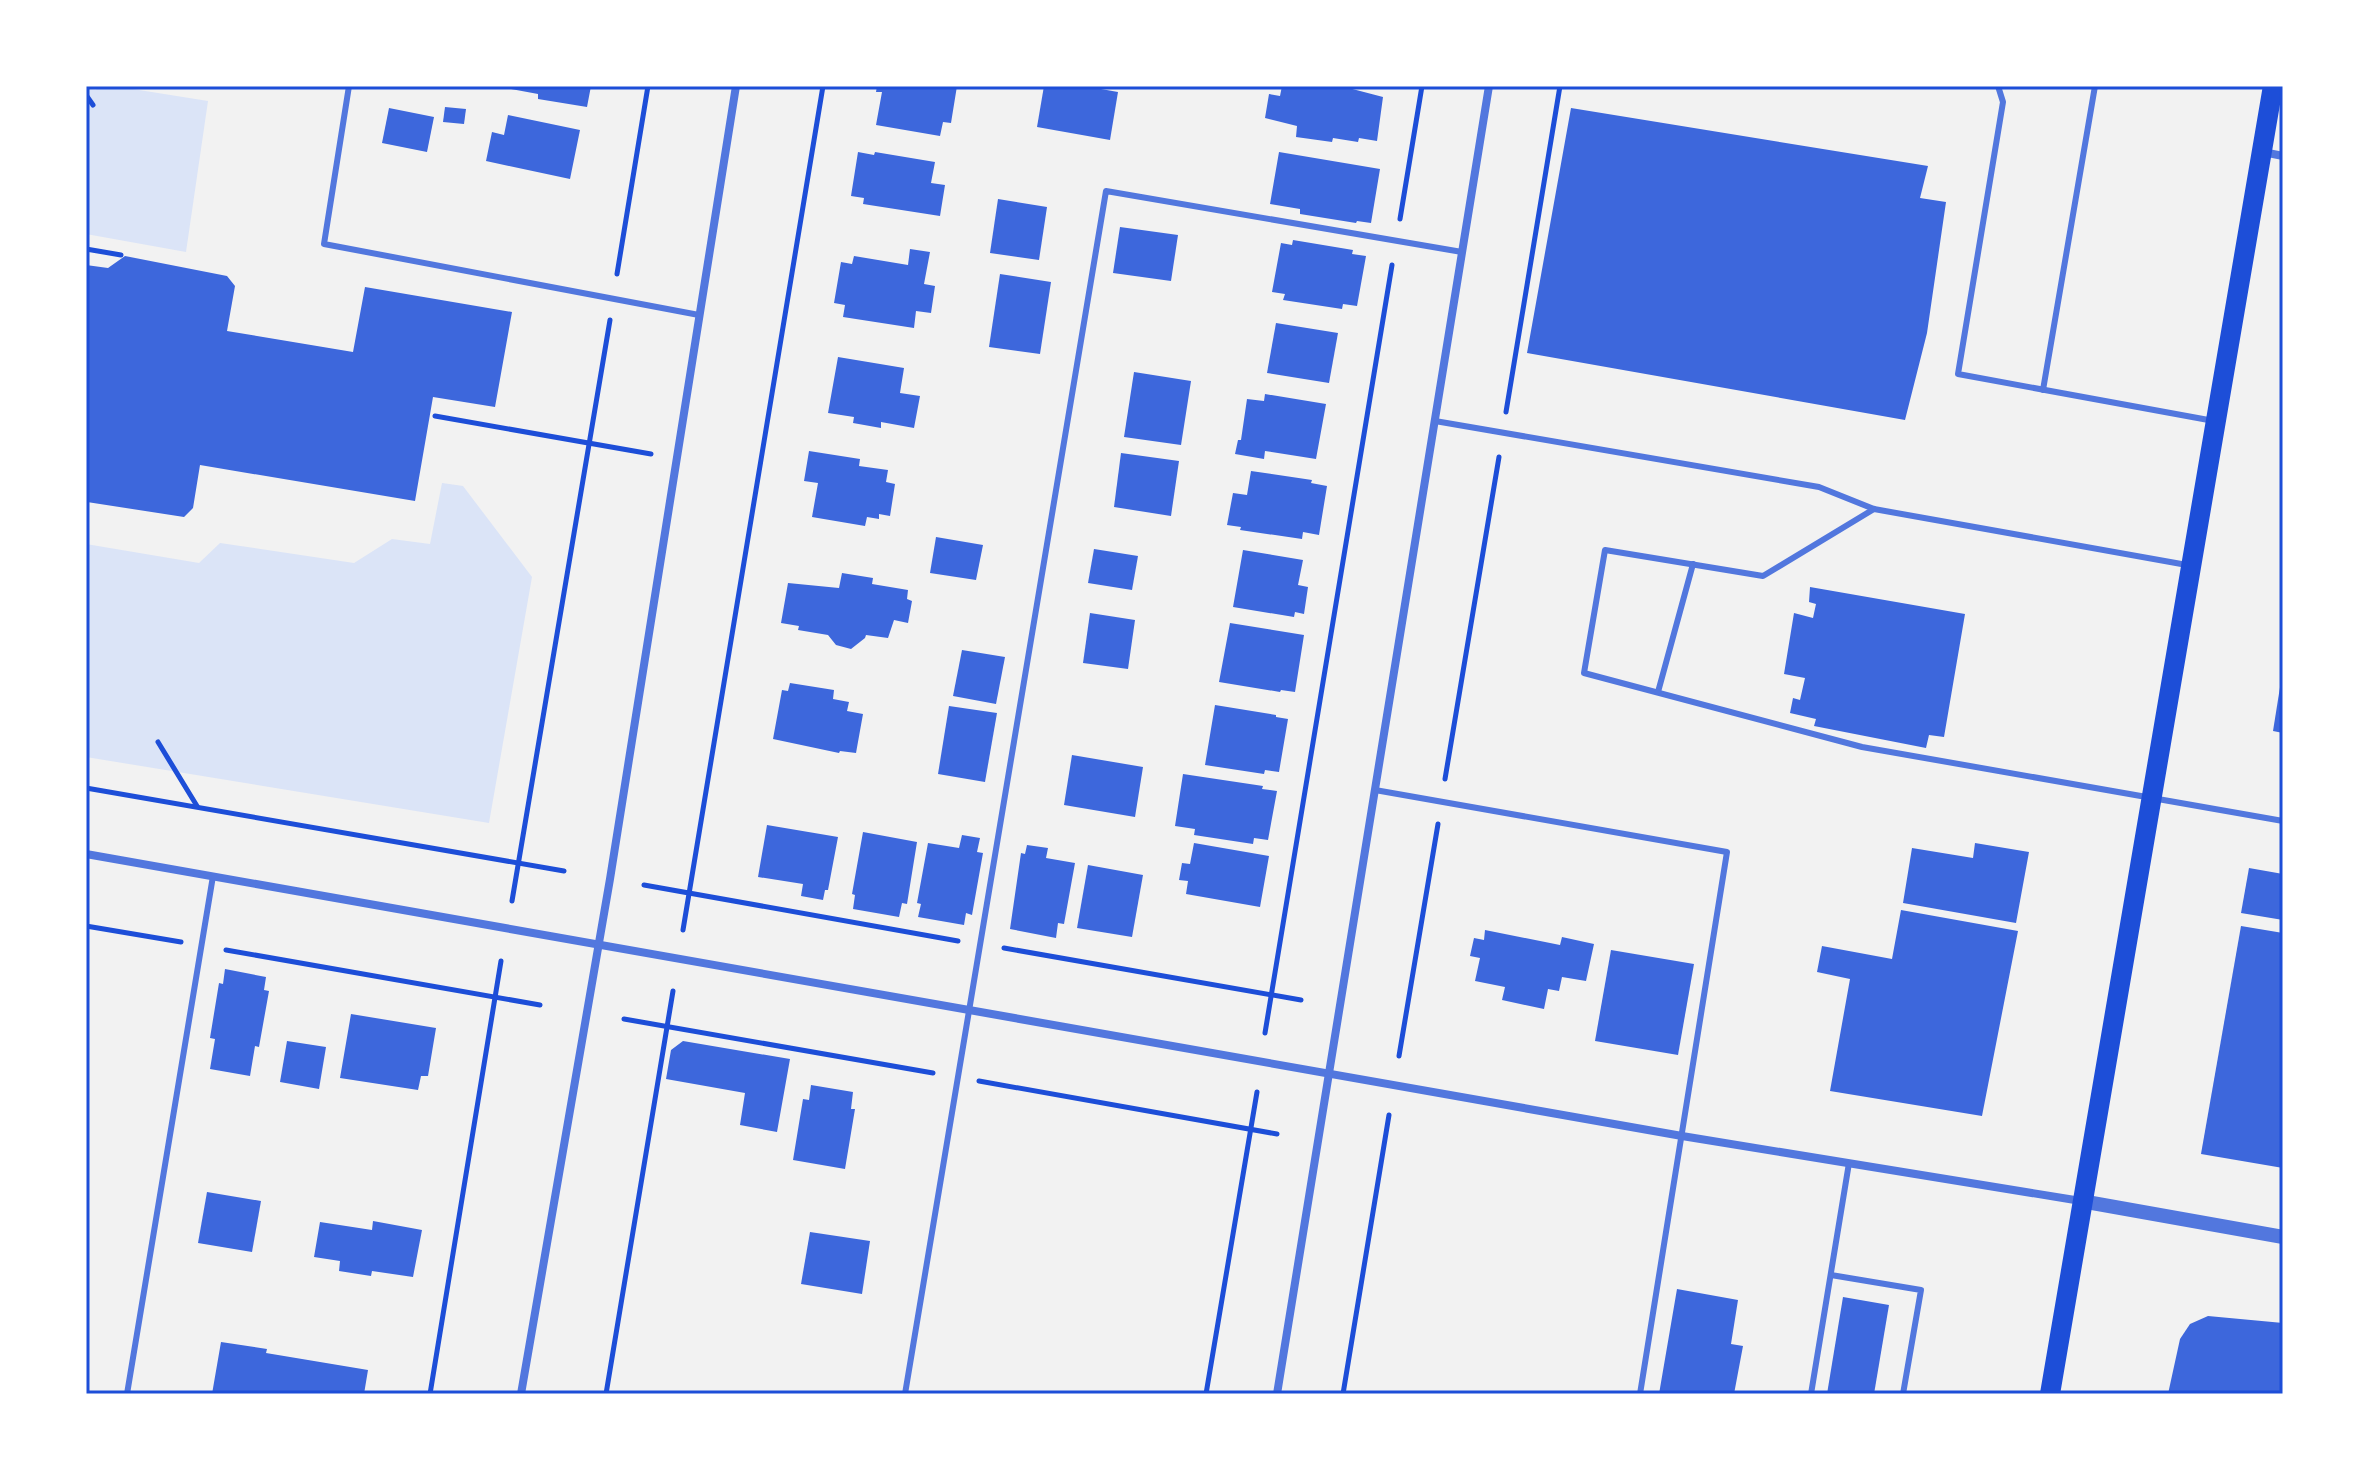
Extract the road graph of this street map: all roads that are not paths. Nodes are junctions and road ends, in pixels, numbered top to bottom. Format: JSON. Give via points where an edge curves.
{"nodes":[{"id":1,"x":349,"y":86,"type":"edge"},
{"id":2,"x":736,"y":86,"type":"edge"},
{"id":3,"x":1489,"y":86,"type":"edge"},
{"id":4,"x":1998,"y":86,"type":"edge"},
{"id":5,"x":2095,"y":86,"type":"edge"},
{"id":6,"x":2273,"y":86,"type":"edge"},
{"id":7,"x":2262,"y":152,"type":"junction"},
{"id":8,"x":2283,"y":156,"type":"edge"},
{"id":9,"x":1462,"y":252,"type":"junction"},
{"id":10,"x":699,"y":315,"type":"junction"},
{"id":11,"x":2043,"y":390,"type":"junction"},
{"id":12,"x":1435,"y":421,"type":"junction"},
{"id":13,"x":2216,"y":422,"type":"junction"},
{"id":14,"x":1874,"y":509,"type":"junction"},
{"id":15,"x":1693,"y":564,"type":"junction"},
{"id":16,"x":2191,"y":566,"type":"junction"},
{"id":17,"x":1658,"y":692,"type":"junction"},
{"id":18,"x":1375,"y":790,"type":"junction"},
{"id":19,"x":2151,"y":800,"type":"junction"},
{"id":20,"x":2283,"y":821,"type":"edge"},
{"id":21,"x":86,"y":854,"type":"edge"},
{"id":22,"x":213,"y":876,"type":"junction"},
{"id":23,"x":599,"y":945,"type":"junction"},
{"id":24,"x":970,"y":1009,"type":"junction"},
{"id":25,"x":1329,"y":1073,"type":"junction"},
{"id":26,"x":1682,"y":1136,"type":"junction"},
{"id":27,"x":1849,"y":1163,"type":"junction"},
{"id":28,"x":2081,"y":1201,"type":"junction"},
{"id":29,"x":2283,"y":1237,"type":"edge"},
{"id":30,"x":1831,"y":1275,"type":"junction"},
{"id":31,"x":127,"y":1394,"type":"edge"},
{"id":32,"x":521,"y":1394,"type":"edge"},
{"id":33,"x":905,"y":1394,"type":"edge"},
{"id":34,"x":1277,"y":1394,"type":"edge"},
{"id":35,"x":1640,"y":1394,"type":"edge"},
{"id":36,"x":1811,"y":1394,"type":"edge"},
{"id":37,"x":1903,"y":1394,"type":"edge"},
{"id":38,"x":2050,"y":1394,"type":"edge"}],
"edges":[{"from":1,"to":10,"type":"lane","via":[[324,244]]},
{"from":2,"to":10,"type":"street"},
{"from":3,"to":9,"type":"street"},
{"from":4,"to":11,"type":"lane","via":[[2003,102],[1958,374]]},
{"from":5,"to":11,"type":"lane"},
{"from":6,"to":7,"type":"main road"},
{"from":7,"to":8,"type":"street"},
{"from":7,"to":13,"type":"main road"},
{"from":9,"to":12,"type":"street"},
{"from":9,"to":24,"type":"lane","via":[[1106,191]]},
{"from":10,"to":23,"type":"street"},
{"from":11,"to":13,"type":"lane"},
{"from":12,"to":14,"type":"lane","via":[[1819,487]]},
{"from":12,"to":18,"type":"street"},
{"from":13,"to":16,"type":"main road"},
{"from":14,"to":15,"type":"lane","via":[[1763,576]]},
{"from":14,"to":16,"type":"lane"},
{"from":15,"to":17,"type":"lane"},
{"from":15,"to":17,"type":"lane","via":[[1605,550],[1584,673]]},
{"from":16,"to":19,"type":"main road"},
{"from":17,"to":19,"type":"lane","via":[[1862,747]]},
{"from":18,"to":25,"type":"street"},
{"from":18,"to":26,"type":"lane","via":[[1727,852]]},
{"from":19,"to":20,"type":"lane"},
{"from":19,"to":28,"type":"main road"},
{"from":21,"to":22,"type":"street"},
{"from":22,"to":23,"type":"street"},
{"from":22,"to":31,"type":"lane"},
{"from":23,"to":24,"type":"street"},
{"from":23,"to":32,"type":"street"},
{"from":24,"to":25,"type":"street"},
{"from":24,"to":33,"type":"lane"},
{"from":25,"to":26,"type":"street"},
{"from":25,"to":34,"type":"street"},
{"from":26,"to":27,"type":"street"},
{"from":26,"to":35,"type":"lane"},
{"from":27,"to":28,"type":"street"},
{"from":27,"to":30,"type":"lane"},
{"from":28,"to":29,"type":"street"},
{"from":28,"to":38,"type":"main road"},
{"from":30,"to":36,"type":"lane"},
{"from":30,"to":37,"type":"lane","via":[[1921,1290]]}]}
